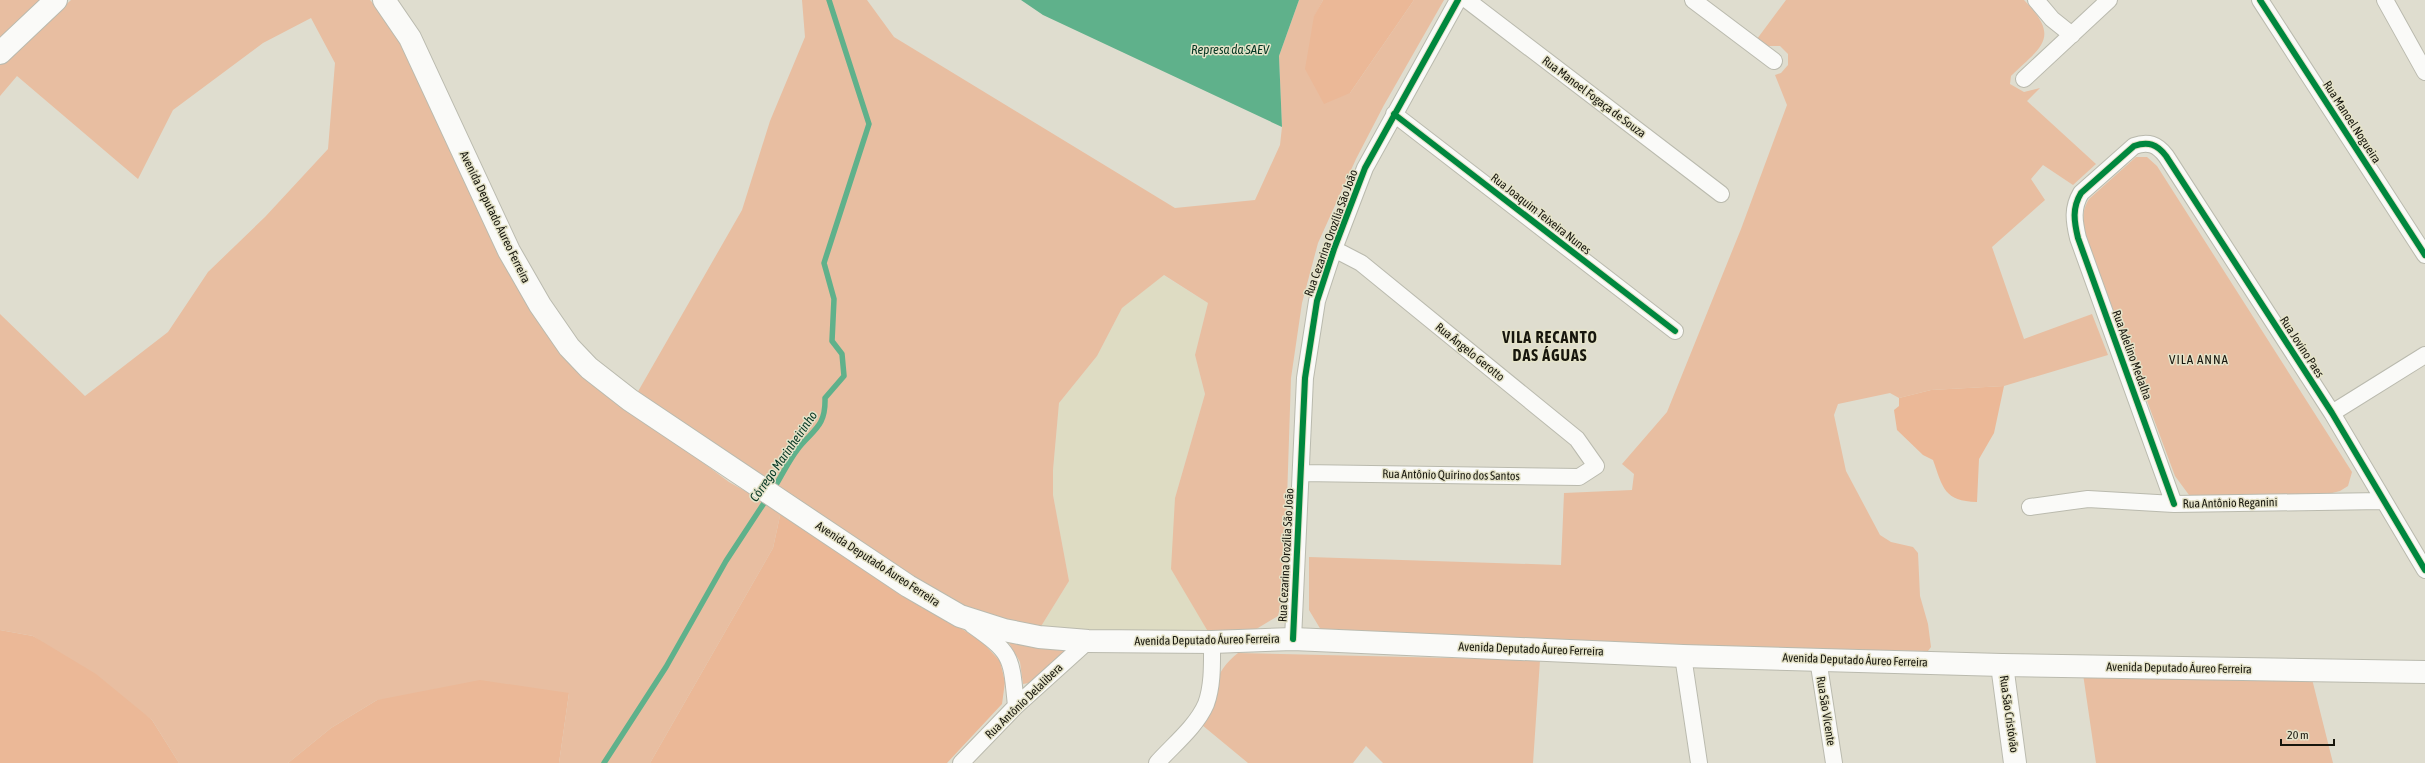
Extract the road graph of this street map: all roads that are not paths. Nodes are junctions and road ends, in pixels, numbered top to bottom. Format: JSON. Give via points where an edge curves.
{"nodes":[{"id":1,"x":56,"y":0,"type":"edge"},
{"id":2,"x":384,"y":0,"type":"edge"},
{"id":3,"x":399,"y":0,"type":"edge"},
{"id":4,"x":1458,"y":0,"type":"edge"},
{"id":5,"x":1467,"y":0,"type":"edge"},
{"id":6,"x":1693,"y":0,"type":"edge"},
{"id":7,"x":2036,"y":0,"type":"edge"},
{"id":8,"x":2109,"y":0,"type":"edge"},
{"id":9,"x":2260,"y":0,"type":"edge"},
{"id":10,"x":2385,"y":0,"type":"edge"},
{"id":11,"x":2072,"y":35,"type":"junction"},
{"id":12,"x":410,"y":38,"type":"junction"},
{"id":13,"x":0,"y":53,"type":"edge"},
{"id":14,"x":1774,"y":61,"type":"dead end"},
{"id":15,"x":2425,"y":72,"type":"edge"},
{"id":16,"x":2024,"y":80,"type":"dead end"},
{"id":17,"x":1394,"y":114,"type":"junction"},
{"id":18,"x":1721,"y":194,"type":"dead end"},
{"id":19,"x":2074,"y":212,"type":"joint"},
{"id":20,"x":1334,"y":249,"type":"junction"},
{"id":21,"x":2425,"y":256,"type":"edge"},
{"id":22,"x":1675,"y":331,"type":"dead end"},
{"id":23,"x":2425,"y":355,"type":"edge"},
{"id":24,"x":2332,"y":413,"type":"junction"},
{"id":25,"x":1596,"y":466,"type":"joint"},
{"id":26,"x":1302,"y":473,"type":"junction"},
{"id":27,"x":2382,"y":501,"type":"junction"},
{"id":28,"x":2174,"y":504,"type":"junction"},
{"id":29,"x":2030,"y":507,"type":"dead end"},
{"id":30,"x":2425,"y":570,"type":"edge"},
{"id":31,"x":960,"y":616,"type":"junction"},
{"id":32,"x":1292,"y":639,"type":"junction"},
{"id":33,"x":1088,"y":641,"type":"junction"},
{"id":34,"x":1212,"y":642,"type":"junction"},
{"id":35,"x":1683,"y":656,"type":"junction"},
{"id":36,"x":1818,"y":659,"type":"junction"},
{"id":37,"x":2002,"y":665,"type":"junction"},
{"id":38,"x":2425,"y":672,"type":"edge"},
{"id":39,"x":1016,"y":706,"type":"junction"},
{"id":40,"x":961,"y":763,"type":"edge"},
{"id":41,"x":1156,"y":763,"type":"edge"},
{"id":42,"x":1699,"y":763,"type":"edge"},
{"id":43,"x":1834,"y":763,"type":"edge"},
{"id":44,"x":2015,"y":763,"type":"edge"}],
"edges":[{"from":1,"to":13,"type":"main road"},
{"from":2,"to":12,"type":"main road","name":"Avenida Deputado Áureo Ferreira"},
{"from":3,"to":12,"type":"main road","name":"Avenida Deputado Áureo Ferreira"},
{"from":4,"to":17,"type":"street","name":"Rua Cezarina Orozília São João"},
{"from":5,"to":18,"type":"street","name":"Rua Manoel Fogaça de Souza"},
{"from":6,"to":14,"type":"street"},
{"from":7,"to":11,"type":"street","via":[[2052,19]]},
{"from":8,"to":11,"type":"street"},
{"from":9,"to":21,"type":"street","name":"Rua Manoel Nogueira"},
{"from":10,"to":15,"type":"street"},
{"from":11,"to":16,"type":"street"},
{"from":12,"to":31,"type":"main road","name":"Avenida Deputado Áureo Ferreira","via":[[509,251],[540,305],[589,368],[606,383],[908,586]]},
{"from":17,"to":20,"type":"street","name":"Rua Cezarina Orozília São João","via":[[1365,168]]},
{"from":17,"to":22,"type":"street","name":"Rua Joaquim Teixeira Nunes"},
{"from":19,"to":24,"type":"street","name":"Rua Jovino Paes","via":[[2075,202],[2081,193],[2134,146],[2143,143],[2158,146]]},
{"from":19,"to":28,"type":"street","name":"Rua Adelino Medalha","via":[[2078,238]]},
{"from":20,"to":25,"type":"street","name":"Rua Ângelo Gerotto","via":[[1361,263],[1577,439]]},
{"from":20,"to":26,"type":"street","name":"Rua Cezarina Orozília São João","via":[[1317,301],[1305,378]]},
{"from":23,"to":24,"type":"street"},
{"from":24,"to":27,"type":"street","name":"Rua Jovino Paes"},
{"from":25,"to":26,"type":"street","name":"Rua Antônio Quirino dos Santos","via":[[1579,477]]},
{"from":26,"to":32,"type":"street","name":"Rua Cezarina Orozília São João"},
{"from":27,"to":28,"type":"street","name":"Rua Antônio Reganini"},
{"from":27,"to":30,"type":"street","name":"Rua Jovino Paes"},
{"from":28,"to":29,"type":"street","name":"Rua Antônio Reganini","via":[[2088,499]]},
{"from":31,"to":33,"type":"main road","name":"Avenida Deputado Áureo Ferreira","via":[[1039,638]]},
{"from":31,"to":39,"type":"street","via":[[1004,649],[1011,664]]},
{"from":32,"to":34,"type":"main road","name":"Avenida Deputado Áureo Ferreira"},
{"from":32,"to":35,"type":"main road","name":"Avenida Deputado Áureo Ferreira"},
{"from":33,"to":34,"type":"main road","name":"Avenida Deputado Áureo Ferreira"},
{"from":33,"to":39,"type":"street","name":"Rua Antônio Delalibera"},
{"from":34,"to":41,"type":"street","via":[[1212,675],[1206,703],[1196,720]]},
{"from":35,"to":36,"type":"main road","name":"Avenida Deputado Áureo Ferreira"},
{"from":35,"to":42,"type":"street"},
{"from":36,"to":37,"type":"main road","name":"Avenida Deputado Áureo Ferreira"},
{"from":36,"to":43,"type":"street","name":"Rua São Vicente"},
{"from":37,"to":38,"type":"main road","name":"Avenida Deputado Áureo Ferreira"},
{"from":37,"to":44,"type":"main road","name":"Rua São Cristóvão"},
{"from":39,"to":40,"type":"street","name":"Rua Antônio Delalibera"}]}
